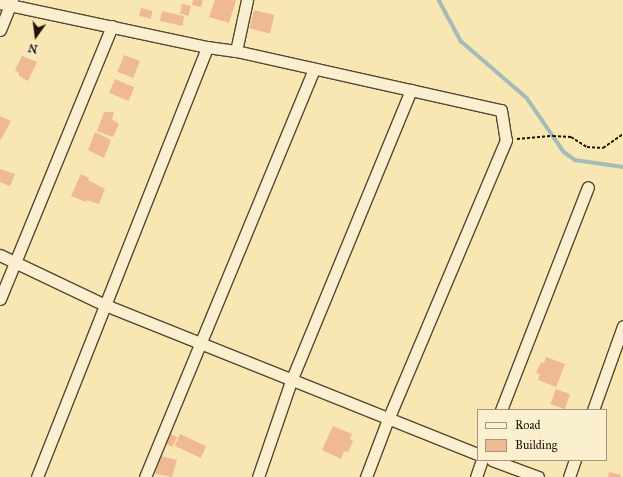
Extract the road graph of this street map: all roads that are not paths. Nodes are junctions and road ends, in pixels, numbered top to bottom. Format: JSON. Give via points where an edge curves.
{"nodes":[{"id":1,"x":247,"y":0,"type":"edge"},
{"id":2,"x":12,"y":2,"type":"edge"},
{"id":3,"x":0,"y":3,"type":"edge"},
{"id":4,"x":112,"y":26,"type":"junction"},
{"id":5,"x":0,"y":30,"type":"edge"},
{"id":6,"x":207,"y":47,"type":"junction"},
{"id":7,"x":236,"y":51,"type":"junction"},
{"id":8,"x":314,"y":69,"type":"junction"},
{"id":9,"x":411,"y":90,"type":"junction"},
{"id":10,"x":588,"y":187,"type":"dead end"},
{"id":11,"x":0,"y":255,"type":"edge"},
{"id":12,"x":15,"y":262,"type":"junction"},
{"id":13,"x":0,"y":299,"type":"edge"},
{"id":14,"x":106,"y":305,"type":"junction"},
{"id":15,"x":623,"y":326,"type":"edge"},
{"id":16,"x":199,"y":344,"type":"junction"},
{"id":17,"x":291,"y":380,"type":"junction"},
{"id":18,"x":501,"y":409,"type":"edge"},
{"id":19,"x":593,"y":409,"type":"edge"},
{"id":20,"x":388,"y":419,"type":"junction"},
{"id":21,"x":477,"y":454,"type":"edge"},
{"id":22,"x":482,"y":461,"type":"edge"},
{"id":23,"x":495,"y":461,"type":"edge"},
{"id":24,"x":575,"y":461,"type":"edge"},
{"id":25,"x":37,"y":477,"type":"edge"},
{"id":26,"x":145,"y":477,"type":"edge"},
{"id":27,"x":258,"y":477,"type":"edge"},
{"id":28,"x":366,"y":477,"type":"edge"},
{"id":29,"x":476,"y":477,"type":"edge"},
{"id":30,"x":538,"y":477,"type":"edge"},
{"id":31,"x":569,"y":477,"type":"edge"}],
"edges":[{"from":1,"to":7,"type":"street"},
{"from":2,"to":3,"type":"street"},
{"from":2,"to":4,"type":"street"},
{"from":2,"to":5,"type":"street"},
{"from":4,"to":6,"type":"street"},
{"from":4,"to":12,"type":"street"},
{"from":6,"to":7,"type":"street"},
{"from":6,"to":14,"type":"street"},
{"from":7,"to":8,"type":"street"},
{"from":8,"to":9,"type":"street"},
{"from":8,"to":16,"type":"street"},
{"from":9,"to":17,"type":"street"},
{"from":9,"to":20,"type":"street","via":[[501,110],[506,140]]},
{"from":10,"to":18,"type":"street"},
{"from":11,"to":12,"type":"street"},
{"from":12,"to":13,"type":"street"},
{"from":12,"to":14,"type":"street"},
{"from":14,"to":16,"type":"street"},
{"from":14,"to":25,"type":"street"},
{"from":15,"to":19,"type":"street"},
{"from":16,"to":17,"type":"street"},
{"from":16,"to":26,"type":"street"},
{"from":17,"to":20,"type":"street"},
{"from":17,"to":27,"type":"street"},
{"from":20,"to":21,"type":"street"},
{"from":20,"to":28,"type":"street"},
{"from":22,"to":29,"type":"street"},
{"from":23,"to":30,"type":"street"},
{"from":24,"to":31,"type":"street"}]}
